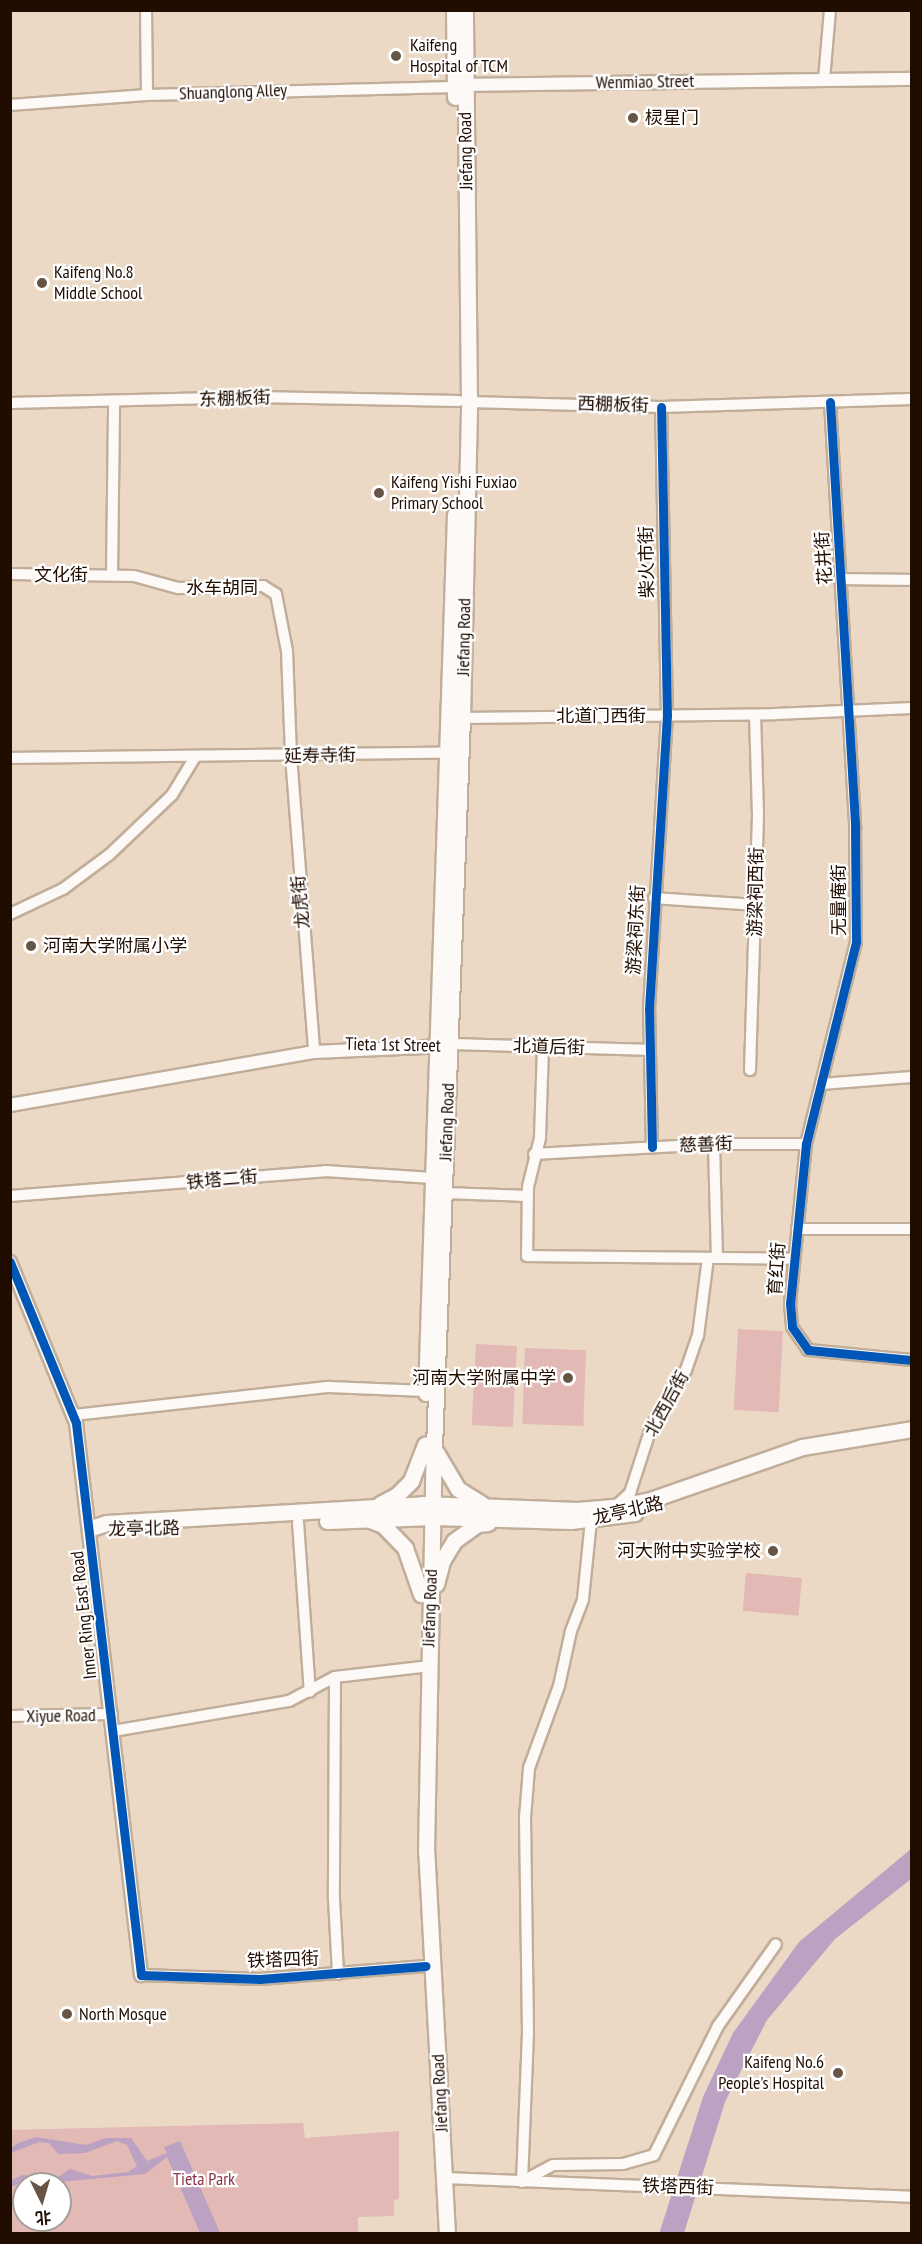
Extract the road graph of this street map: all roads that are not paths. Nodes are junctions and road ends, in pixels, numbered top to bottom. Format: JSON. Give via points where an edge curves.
{"nodes":[{"id":1,"x":146,"y":10,"type":"edge"},
{"id":2,"x":454,"y":10,"type":"edge"},
{"id":3,"x":465,"y":10,"type":"edge"},
{"id":4,"x":830,"y":10,"type":"edge"},
{"id":5,"x":912,"y":79,"type":"edge"},
{"id":6,"x":824,"y":80,"type":"junction"},
{"id":7,"x":460,"y":86,"type":"junction"},
{"id":8,"x":147,"y":95,"type":"junction"},
{"id":9,"x":10,"y":105,"type":"edge"},
{"id":10,"x":912,"y":399,"type":"edge"},
{"id":11,"x":464,"y":401,"type":"junction"},
{"id":12,"x":114,"y":402,"type":"junction"},
{"id":13,"x":830,"y":402,"type":"junction"},
{"id":14,"x":10,"y":403,"type":"edge"},
{"id":15,"x":661,"y":406,"type":"junction"},
{"id":16,"x":10,"y":574,"type":"edge"},
{"id":17,"x":112,"y":575,"type":"junction"},
{"id":18,"x":842,"y":579,"type":"junction"},
{"id":19,"x":912,"y":579,"type":"edge"},
{"id":20,"x":912,"y":708,"type":"edge"},
{"id":21,"x":848,"y":712,"type":"junction"},
{"id":22,"x":755,"y":715,"type":"junction"},
{"id":23,"x":667,"y":716,"type":"junction"},
{"id":24,"x":462,"y":718,"type":"junction"},
{"id":25,"x":446,"y":753,"type":"junction"},
{"id":26,"x":291,"y":756,"type":"junction"},
{"id":27,"x":195,"y":757,"type":"junction"},
{"id":28,"x":10,"y":758,"type":"edge"},
{"id":29,"x":654,"y":898,"type":"junction"},
{"id":30,"x":756,"y":905,"type":"junction"},
{"id":31,"x":10,"y":914,"type":"edge"},
{"id":32,"x":441,"y":1046,"type":"junction"},
{"id":33,"x":314,"y":1047,"type":"junction"},
{"id":34,"x":543,"y":1047,"type":"junction"},
{"id":35,"x":648,"y":1050,"type":"junction"},
{"id":36,"x":750,"y":1070,"type":"dead end"},
{"id":37,"x":912,"y":1077,"type":"edge"},
{"id":38,"x":821,"y":1084,"type":"junction"},
{"id":39,"x":10,"y":1099,"type":"edge"},
{"id":40,"x":10,"y":1105,"type":"edge"},
{"id":41,"x":714,"y":1144,"type":"junction"},
{"id":42,"x":806,"y":1144,"type":"junction"},
{"id":43,"x":652,"y":1147,"type":"junction"},
{"id":44,"x":534,"y":1154,"type":"junction"},
{"id":45,"x":433,"y":1178,"type":"junction"},
{"id":46,"x":444,"y":1193,"type":"junction"},
{"id":47,"x":10,"y":1196,"type":"edge"},
{"id":48,"x":528,"y":1196,"type":"junction"},
{"id":49,"x":797,"y":1229,"type":"junction"},
{"id":50,"x":912,"y":1229,"type":"edge"},
{"id":51,"x":713,"y":1258,"type":"junction"},
{"id":52,"x":794,"y":1259,"type":"junction"},
{"id":53,"x":10,"y":1262,"type":"edge"},
{"id":54,"x":912,"y":1359,"type":"edge"},
{"id":55,"x":426,"y":1391,"type":"junction"},
{"id":56,"x":75,"y":1415,"type":"junction"},
{"id":57,"x":912,"y":1429,"type":"edge"},
{"id":58,"x":912,"y":1439,"type":"edge"},
{"id":59,"x":429,"y":1446,"type":"junction"},
{"id":60,"x":615,"y":1507,"type":"junction"},
{"id":61,"x":428,"y":1511,"type":"junction"},
{"id":62,"x":367,"y":1514,"type":"junction"},
{"id":63,"x":501,"y":1514,"type":"junction"},
{"id":64,"x":591,"y":1520,"type":"junction"},
{"id":65,"x":298,"y":1522,"type":"junction"},
{"id":66,"x":91,"y":1528,"type":"junction"},
{"id":67,"x":426,"y":1594,"type":"junction"},
{"id":68,"x":421,"y":1667,"type":"junction"},
{"id":69,"x":334,"y":1677,"type":"junction"},
{"id":70,"x":310,"y":1692,"type":"junction"},
{"id":71,"x":112,"y":1714,"type":"junction"},
{"id":72,"x":10,"y":1716,"type":"edge"},
{"id":73,"x":113,"y":1731,"type":"junction"},
{"id":74,"x":776,"y":1944,"type":"dead end"},
{"id":75,"x":425,"y":1966,"type":"junction"},
{"id":76,"x":338,"y":1974,"type":"junction"},
{"id":77,"x":141,"y":1975,"type":"joint"},
{"id":78,"x":445,"y":2178,"type":"junction"},
{"id":79,"x":522,"y":2182,"type":"junction"},
{"id":80,"x":912,"y":2197,"type":"edge"},
{"id":81,"x":438,"y":2234,"type":"edge"},
{"id":82,"x":447,"y":2234,"type":"edge"}],
"edges":[{"from":1,"to":8,"type":"street"},
{"from":2,"to":7,"type":"main road","name":"Jiefang Road"},
{"from":3,"to":7,"type":"main road","name":"Jiefang Road"},
{"from":4,"to":6,"type":"street"},
{"from":5,"to":6,"type":"street","name":"Wenmiao Street"},
{"from":6,"to":7,"type":"street","name":"Wenmiao Street"},
{"from":7,"to":8,"type":"street","name":"Shuanglong Alley"},
{"from":7,"to":11,"type":"main road","name":"Jiefang Road"},
{"from":8,"to":9,"type":"street","name":"Shuanglong Alley"},
{"from":10,"to":13,"type":"street","name":"西棚板街"},
{"from":11,"to":12,"type":"street","name":"东棚板街","via":[[256,397]]},
{"from":11,"to":15,"type":"street","name":"西棚板街"},
{"from":11,"to":24,"type":"main road","name":"Jiefang Road"},
{"from":11,"to":25,"type":"main road","name":"Jiefang Road"},
{"from":12,"to":14,"type":"street","name":"东棚板街"},
{"from":12,"to":17,"type":"street"},
{"from":13,"to":15,"type":"street","name":"西棚板街"},
{"from":13,"to":18,"type":"street","name":"花井街"},
{"from":15,"to":23,"type":"street","name":"柴火市街"},
{"from":16,"to":17,"type":"street","name":"文化街"},
{"from":17,"to":26,"type":"street","name":"水车胡同","via":[[146,578],[178,588],[272,589],[283,615]]},
{"from":18,"to":19,"type":"street"},
{"from":18,"to":21,"type":"street","name":"花井街"},
{"from":20,"to":21,"type":"street","name":"北道门西街"},
{"from":21,"to":22,"type":"street","name":"北道门西街"},
{"from":21,"to":38,"type":"street","name":"无量庵街","via":[[856,942]]},
{"from":22,"to":23,"type":"street","name":"北道门西街"},
{"from":22,"to":30,"type":"street","name":"游梁祠西街"},
{"from":23,"to":24,"type":"street","name":"北道门西街"},
{"from":23,"to":29,"type":"street","name":"游梁祠东街"},
{"from":24,"to":32,"type":"main road","name":"Jiefang Road"},
{"from":25,"to":26,"type":"street","name":"延寿寺街"},
{"from":25,"to":32,"type":"main road","name":"Jiefang Road"},
{"from":26,"to":27,"type":"street","name":"延寿寺街"},
{"from":26,"to":33,"type":"street","name":"龙虎街"},
{"from":27,"to":28,"type":"street","name":"延寿寺街"},
{"from":27,"to":31,"type":"street","via":[[172,795],[109,855],[63,890]]},
{"from":29,"to":30,"type":"street","name":"游梁祠东街"},
{"from":29,"to":35,"type":"street","name":"游梁祠东街"},
{"from":30,"to":36,"type":"street","name":"游梁祠西街"},
{"from":32,"to":33,"type":"street","name":"Tieta 1st Street"},
{"from":32,"to":34,"type":"street","name":"北道后街"},
{"from":32,"to":40,"type":"street","name":"Tieta 1st Street","via":[[314,1052]]},
{"from":32,"to":45,"type":"main road","name":"Jiefang Road"},
{"from":32,"to":46,"type":"main road","name":"Jiefang Road"},
{"from":33,"to":39,"type":"street","name":"Tieta 1st Street"},
{"from":34,"to":35,"type":"street","name":"北道后街"},
{"from":34,"to":44,"type":"street","via":[[540,1138]]},
{"from":35,"to":43,"type":"street","name":"游梁祠东街"},
{"from":37,"to":38,"type":"street"},
{"from":38,"to":42,"type":"street","name":"育红街"},
{"from":41,"to":42,"type":"street","name":"慈善街"},
{"from":41,"to":43,"type":"street","name":"慈善街"},
{"from":41,"to":51,"type":"street"},
{"from":42,"to":49,"type":"street","name":"育红街"},
{"from":43,"to":44,"type":"street","name":"慈善街"},
{"from":44,"to":48,"type":"street"},
{"from":45,"to":47,"type":"street","name":"铁塔二街","via":[[325,1171]]},
{"from":45,"to":55,"type":"main road","name":"Jiefang Road"},
{"from":46,"to":48,"type":"street"},
{"from":46,"to":59,"type":"main road","name":"Jiefang Road"},
{"from":48,"to":51,"type":"street","name":"育红街","via":[[526,1256]]},
{"from":49,"to":50,"type":"street"},
{"from":49,"to":52,"type":"street","name":"育红街"},
{"from":51,"to":52,"type":"street","name":"育红街"},
{"from":51,"to":60,"type":"street","name":"北西后街","via":[[698,1336],[686,1370],[652,1425],[630,1493]]},
{"from":52,"to":54,"type":"street","name":"育红街","via":[[792,1327],[808,1350]]},
{"from":53,"to":56,"type":"street","name":"Inner Ring East Road"},
{"from":55,"to":56,"type":"street","via":[[329,1387]]},
{"from":55,"to":59,"type":"main road","name":"Jiefang Road"},
{"from":56,"to":66,"type":"street","name":"Inner Ring East Road"},
{"from":57,"to":60,"type":"main road","name":"龙亭北路","via":[[802,1447],[647,1500]]},
{"from":58,"to":64,"type":"main road","name":"龙亭北路","via":[[805,1456],[650,1509]]},
{"from":59,"to":61,"type":"main road","name":"Jiefang Road"},
{"from":59,"to":62,"type":"main road","via":[[406,1487]]},
{"from":59,"to":63,"type":"main road","via":[[458,1489]]},
{"from":60,"to":63,"type":"main road","name":"龙亭北路"},
{"from":61,"to":62,"type":"main road","name":"龙亭北路"},
{"from":61,"to":63,"type":"main road","name":"龙亭北路"},
{"from":61,"to":67,"type":"main road","name":"Jiefang Road"},
{"from":62,"to":65,"type":"main road","name":"龙亭北路"},
{"from":62,"to":66,"type":"main road","name":"龙亭北路","via":[[106,1523]]},
{"from":62,"to":67,"type":"main road","via":[[405,1548]]},
{"from":63,"to":64,"type":"main road","name":"龙亭北路"},
{"from":63,"to":67,"type":"main road","via":[[462,1533],[447,1550]]},
{"from":64,"to":79,"type":"street","via":[[583,1599],[571,1631],[560,1686],[530,1768],[525,1818],[528,2032]]},
{"from":65,"to":66,"type":"main road","name":"龙亭北路","via":[[108,1532]]},
{"from":65,"to":70,"type":"street"},
{"from":66,"to":71,"type":"street","name":"Inner Ring East Road"},
{"from":67,"to":68,"type":"main road","name":"Jiefang Road"},
{"from":67,"to":78,"type":"main road","name":"Jiefang Road","via":[[426,1852]]},
{"from":68,"to":69,"type":"street"},
{"from":68,"to":75,"type":"main road","name":"Jiefang Road","via":[[419,1853]]},
{"from":69,"to":70,"type":"street"},
{"from":69,"to":76,"type":"street"},
{"from":70,"to":73,"type":"street","via":[[289,1701]]},
{"from":71,"to":72,"type":"street","name":"Xiyue Road"},
{"from":71,"to":73,"type":"street","name":"Inner Ring East Road"},
{"from":73,"to":77,"type":"street","name":"Inner Ring East Road"},
{"from":74,"to":79,"type":"street","via":[[718,2026],[654,2155],[623,2164],[553,2165]]},
{"from":75,"to":76,"type":"street","name":"铁塔四街"},
{"from":75,"to":81,"type":"main road","name":"Jiefang Road"},
{"from":76,"to":77,"type":"street","name":"铁塔四街","via":[[260,1979]]},
{"from":78,"to":79,"type":"street","name":"铁塔西街"},
{"from":78,"to":82,"type":"main road","name":"Jiefang Road"},
{"from":79,"to":80,"type":"street","name":"铁塔西街"}]}
